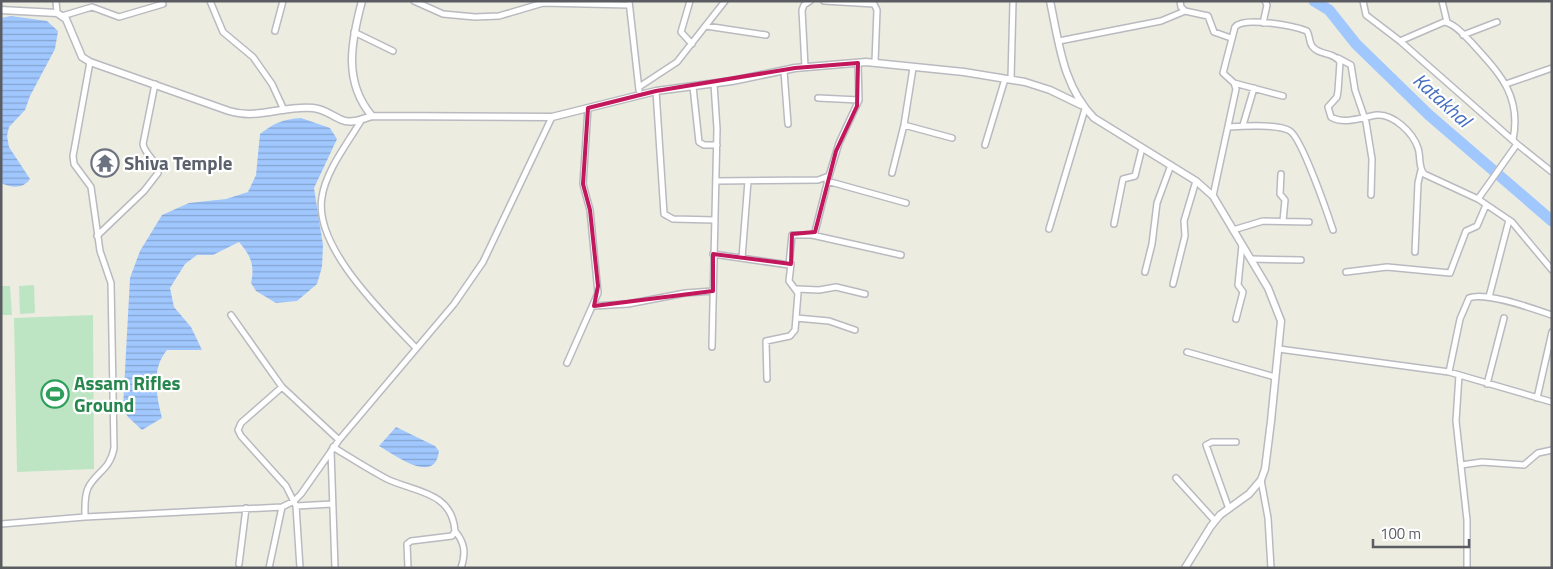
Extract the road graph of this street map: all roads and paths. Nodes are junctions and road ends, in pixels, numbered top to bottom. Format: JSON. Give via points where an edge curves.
{"nodes":[{"id":1,"x":56,"y":1,"type":"edge"},
{"id":2,"x":210,"y":1,"type":"edge"},
{"id":3,"x":283,"y":1,"type":"edge"},
{"id":4,"x":362,"y":1,"type":"edge"},
{"id":5,"x":414,"y":1,"type":"edge"},
{"id":6,"x":690,"y":1,"type":"edge"},
{"id":7,"x":725,"y":1,"type":"edge"},
{"id":8,"x":810,"y":1,"type":"edge"},
{"id":9,"x":824,"y":1,"type":"edge"},
{"id":10,"x":1013,"y":1,"type":"edge"},
{"id":11,"x":1050,"y":1,"type":"edge"},
{"id":12,"x":1180,"y":1,"type":"edge"},
{"id":13,"x":1265,"y":1,"type":"edge"},
{"id":14,"x":1442,"y":1,"type":"edge"},
{"id":15,"x":582,"y":2,"type":"edge"},
{"id":16,"x":629,"y":3,"type":"edge"},
{"id":17,"x":1362,"y":3,"type":"edge"},
{"id":18,"x":163,"y":4,"type":"dead end"},
{"id":19,"x":1,"y":10,"type":"edge"},
{"id":20,"x":1185,"y":11,"type":"junction"},
{"id":21,"x":59,"y":15,"type":"junction"},
{"id":22,"x":1447,"y":22,"type":"junction"},
{"id":23,"x":1497,"y":22,"type":"dead end"},
{"id":24,"x":1263,"y":23,"type":"junction"},
{"id":25,"x":706,"y":26,"type":"junction"},
{"id":26,"x":275,"y":31,"type":"dead end"},
{"id":27,"x":354,"y":32,"type":"junction"},
{"id":28,"x":766,"y":35,"type":"dead end"},
{"id":29,"x":1463,"y":35,"type":"junction"},
{"id":30,"x":1231,"y":38,"type":"junction"},
{"id":31,"x":1059,"y":41,"type":"junction"},
{"id":32,"x":1400,"y":41,"type":"junction"},
{"id":33,"x":692,"y":44,"type":"junction"},
{"id":34,"x":393,"y":51,"type":"dead end"},
{"id":35,"x":1338,"y":58,"type":"junction"},
{"id":36,"x":90,"y":62,"type":"junction"},
{"id":37,"x":875,"y":62,"type":"junction"},
{"id":38,"x":858,"y":63,"type":"junction"},
{"id":39,"x":805,"y":67,"type":"junction"},
{"id":40,"x":913,"y":68,"type":"junction"},
{"id":41,"x":1552,"y":68,"type":"edge"},
{"id":42,"x":784,"y":71,"type":"junction"},
{"id":43,"x":1008,"y":79,"type":"junction"},
{"id":44,"x":1234,"y":83,"type":"junction"},
{"id":45,"x":155,"y":84,"type":"junction"},
{"id":46,"x":714,"y":84,"type":"junction"},
{"id":47,"x":1506,"y":84,"type":"junction"},
{"id":48,"x":693,"y":87,"type":"junction"},
{"id":49,"x":1254,"y":88,"type":"junction"},
{"id":50,"x":639,"y":91,"type":"junction"},
{"id":51,"x":656,"y":91,"type":"junction"},
{"id":52,"x":1283,"y":96,"type":"dead end"},
{"id":53,"x":818,"y":98,"type":"dead end"},
{"id":54,"x":859,"y":100,"type":"junction"},
{"id":55,"x":1083,"y":107,"type":"junction"},
{"id":56,"x":588,"y":108,"type":"junction"},
{"id":57,"x":284,"y":110,"type":"junction"},
{"id":58,"x":372,"y":116,"type":"junction"},
{"id":59,"x":552,"y":116,"type":"junction"},
{"id":60,"x":1365,"y":117,"type":"junction"},
{"id":61,"x":362,"y":119,"type":"junction"},
{"id":62,"x":788,"y":124,"type":"dead end"},
{"id":63,"x":904,"y":125,"type":"junction"},
{"id":64,"x":1243,"y":126,"type":"junction"},
{"id":65,"x":1229,"y":127,"type":"junction"},
{"id":66,"x":952,"y":138,"type":"dead end"},
{"id":67,"x":1515,"y":142,"type":"junction"},
{"id":68,"x":986,"y":145,"type":"dead end"},
{"id":69,"x":717,"y":146,"type":"junction"},
{"id":70,"x":1142,"y":148,"type":"junction"},
{"id":71,"x":1171,"y":166,"type":"junction"},
{"id":72,"x":1421,"y":170,"type":"junction"},
{"id":73,"x":1552,"y":172,"type":"edge"},
{"id":74,"x":892,"y":173,"type":"dead end"},
{"id":75,"x":1281,"y":174,"type":"dead end"},
{"id":76,"x":828,"y":179,"type":"junction"},
{"id":77,"x":748,"y":181,"type":"junction"},
{"id":78,"x":1196,"y":181,"type":"junction"},
{"id":79,"x":716,"y":182,"type":"junction"},
{"id":80,"x":1371,"y":195,"type":"dead end"},
{"id":81,"x":1213,"y":196,"type":"junction"},
{"id":82,"x":1478,"y":199,"type":"junction"},
{"id":83,"x":906,"y":203,"type":"dead end"},
{"id":84,"x":1486,"y":205,"type":"junction"},
{"id":85,"x":715,"y":220,"type":"junction"},
{"id":86,"x":1509,"y":220,"type":"junction"},
{"id":87,"x":1283,"y":221,"type":"junction"},
{"id":88,"x":1309,"y":222,"type":"dead end"},
{"id":89,"x":1114,"y":224,"type":"dead end"},
{"id":90,"x":1049,"y":228,"type":"dead end"},
{"id":91,"x":1233,"y":230,"type":"junction"},
{"id":92,"x":1333,"y":230,"type":"dead end"},
{"id":93,"x":812,"y":235,"type":"junction"},
{"id":94,"x":97,"y":236,"type":"junction"},
{"id":95,"x":1242,"y":246,"type":"junction"},
{"id":96,"x":1415,"y":252,"type":"dead end"},
{"id":97,"x":713,"y":254,"type":"junction"},
{"id":98,"x":901,"y":255,"type":"dead end"},
{"id":99,"x":742,"y":258,"type":"junction"},
{"id":100,"x":1250,"y":259,"type":"junction"},
{"id":101,"x":1301,"y":260,"type":"dead end"},
{"id":102,"x":790,"y":264,"type":"junction"},
{"id":103,"x":1552,"y":270,"type":"edge"},
{"id":104,"x":1145,"y":272,"type":"dead end"},
{"id":105,"x":1346,"y":272,"type":"dead end"},
{"id":106,"x":1173,"y":284,"type":"dead end"},
{"id":107,"x":797,"y":289,"type":"junction"},
{"id":108,"x":713,"y":291,"type":"junction"},
{"id":109,"x":864,"y":294,"type":"dead end"},
{"id":110,"x":1489,"y":298,"type":"junction"},
{"id":111,"x":594,"y":306,"type":"junction"},
{"id":112,"x":231,"y":315,"type":"dead end"},
{"id":113,"x":1552,"y":315,"type":"edge"},
{"id":114,"x":796,"y":318,"type":"junction"},
{"id":115,"x":1504,"y":318,"type":"dead end"},
{"id":116,"x":1236,"y":320,"type":"dead end"},
{"id":117,"x":855,"y":330,"type":"dead end"},
{"id":118,"x":1552,"y":332,"type":"edge"},
{"id":119,"x":712,"y":347,"type":"dead end"},
{"id":120,"x":416,"y":348,"type":"junction"},
{"id":121,"x":1279,"y":349,"type":"junction"},
{"id":122,"x":1188,"y":352,"type":"dead end"},
{"id":123,"x":567,"y":363,"type":"dead end"},
{"id":124,"x":1448,"y":372,"type":"junction"},
{"id":125,"x":1459,"y":375,"type":"junction"},
{"id":126,"x":1275,"y":377,"type":"junction"},
{"id":127,"x":767,"y":379,"type":"dead end"},
{"id":128,"x":1487,"y":384,"type":"junction"},
{"id":129,"x":282,"y":387,"type":"junction"},
{"id":130,"x":1537,"y":398,"type":"junction"},
{"id":131,"x":1552,"y":402,"type":"edge"},
{"id":132,"x":339,"y":440,"type":"junction"},
{"id":133,"x":1236,"y":442,"type":"dead end"},
{"id":134,"x":332,"y":448,"type":"junction"},
{"id":135,"x":1552,"y":450,"type":"edge"},
{"id":136,"x":1461,"y":465,"type":"junction"},
{"id":137,"x":1176,"y":478,"type":"dead end"},
{"id":138,"x":1261,"y":480,"type":"junction"},
{"id":139,"x":295,"y":504,"type":"junction"},
{"id":140,"x":332,"y":504,"type":"junction"},
{"id":141,"x":282,"y":507,"type":"junction"},
{"id":142,"x":246,"y":508,"type":"junction"},
{"id":143,"x":1229,"y":509,"type":"junction"},
{"id":144,"x":85,"y":517,"type":"junction"},
{"id":145,"x":1215,"y":521,"type":"junction"},
{"id":146,"x":1,"y":524,"type":"edge"},
{"id":147,"x":455,"y":531,"type":"junction"},
{"id":148,"x":240,"y":564,"type":"dead end"},
{"id":149,"x":269,"y":568,"type":"edge"},
{"id":150,"x":300,"y":568,"type":"edge"},
{"id":151,"x":335,"y":568,"type":"edge"},
{"id":152,"x":408,"y":568,"type":"edge"},
{"id":153,"x":461,"y":568,"type":"edge"},
{"id":154,"x":1185,"y":568,"type":"edge"},
{"id":155,"x":1271,"y":568,"type":"edge"},
{"id":156,"x":1466,"y":568,"type":"edge"}],
"edges":[{"from":1,"to":21,"type":"street"},
{"from":2,"to":57,"type":"street","via":[[223,32],[253,57],[272,84]]},
{"from":3,"to":26,"type":"street"},
{"from":4,"to":27,"type":"street"},
{"from":5,"to":15,"type":"street","via":[[443,14],[475,17],[499,16],[543,4]]},
{"from":6,"to":33,"type":"street","via":[[680,32]]},
{"from":7,"to":25,"type":"street"},
{"from":8,"to":39,"type":"street","via":[[802,10]]},
{"from":9,"to":37,"type":"street","via":[[874,4],[877,10]]},
{"from":10,"to":43,"type":"street"},
{"from":11,"to":31,"type":"street"},
{"from":12,"to":20,"type":"street"},
{"from":13,"to":24,"type":"street"},
{"from":14,"to":22,"type":"street"},
{"from":15,"to":16,"type":"street"},
{"from":16,"to":50,"type":"street"},
{"from":17,"to":32,"type":"street","via":[[1366,15]]},
{"from":18,"to":21,"type":"street","via":[[124,16],[92,7]]},
{"from":19,"to":21,"type":"street"},
{"from":20,"to":30,"type":"street","via":[[1208,16],[1214,32]]},
{"from":20,"to":31,"type":"street","via":[[1162,21]]},
{"from":21,"to":36,"type":"street","via":[[71,28],[82,57]]},
{"from":22,"to":29,"type":"street"},
{"from":22,"to":32,"type":"street"},
{"from":23,"to":29,"type":"street"},
{"from":24,"to":30,"type":"street","via":[[1239,23]]},
{"from":24,"to":35,"type":"street","via":[[1307,31],[1312,46]]},
{"from":25,"to":28,"type":"street"},
{"from":25,"to":33,"type":"street"},
{"from":27,"to":34,"type":"street"},
{"from":27,"to":58,"type":"street","via":[[355,85],[358,98]]},
{"from":29,"to":47,"type":"street"},
{"from":30,"to":44,"type":"street","via":[[1223,73]]},
{"from":31,"to":55,"type":"street","via":[[1067,77]]},
{"from":32,"to":67,"type":"street"},
{"from":33,"to":50,"type":"street","via":[[677,62]]},
{"from":35,"to":60,"type":"street","via":[[1351,65],[1355,90]]},
{"from":35,"to":60,"type":"street","via":[[1337,98],[1329,104],[1328,113],[1337,120]]},
{"from":36,"to":45,"type":"street"},
{"from":36,"to":94,"type":"street","via":[[73,156],[74,164],[90,187]]},
{"from":37,"to":38,"type":"street"},
{"from":37,"to":40,"type":"street"},
{"from":38,"to":39,"type":"street"},
{"from":38,"to":54,"type":"street"},
{"from":39,"to":42,"type":"street"},
{"from":40,"to":43,"type":"street"},
{"from":40,"to":63,"type":"street"},
{"from":41,"to":47,"type":"street"},
{"from":42,"to":46,"type":"street"},
{"from":42,"to":62,"type":"street"},
{"from":43,"to":55,"type":"street","via":[[1037,85]]},
{"from":43,"to":68,"type":"street"},
{"from":44,"to":49,"type":"street"},
{"from":44,"to":65,"type":"street","via":[[1236,90]]},
{"from":45,"to":57,"type":"street","via":[[238,114],[249,116]]},
{"from":45,"to":94,"type":"street","via":[[142,144],[144,152],[156,164],[158,173]]},
{"from":46,"to":48,"type":"street"},
{"from":46,"to":69,"type":"street"},
{"from":47,"to":67,"type":"street","via":[[1516,122]]},
{"from":48,"to":51,"type":"street"},
{"from":48,"to":69,"type":"street","via":[[699,142]]},
{"from":49,"to":52,"type":"street"},
{"from":49,"to":64,"type":"street"},
{"from":50,"to":51,"type":"street"},
{"from":50,"to":56,"type":"street"},
{"from":51,"to":85,"type":"street","via":[[664,214],[673,219]]},
{"from":53,"to":54,"type":"street"},
{"from":54,"to":76,"type":"street","via":[[839,143]]},
{"from":55,"to":70,"type":"street","via":[[1094,118]]},
{"from":55,"to":90,"type":"street"},
{"from":56,"to":59,"type":"street"},
{"from":56,"to":111,"type":"street","via":[[583,184],[590,210],[598,286]]},
{"from":57,"to":61,"type":"street","via":[[322,109],[342,120]]},
{"from":58,"to":59,"type":"street"},
{"from":58,"to":61,"type":"street"},
{"from":59,"to":120,"type":"street","via":[[483,262]]},
{"from":60,"to":72,"type":"street","via":[[1387,116],[1408,131],[1419,149]]},
{"from":60,"to":80,"type":"street","via":[[1372,159]]},
{"from":61,"to":120,"type":"street","via":[[326,182],[321,209],[337,253],[356,284]]},
{"from":63,"to":66,"type":"street"},
{"from":63,"to":74,"type":"street"},
{"from":64,"to":65,"type":"street"},
{"from":64,"to":92,"type":"street","via":[[1285,129],[1293,133]]},
{"from":65,"to":81,"type":"street"},
{"from":67,"to":73,"type":"street"},
{"from":67,"to":82,"type":"street"},
{"from":69,"to":79,"type":"street"},
{"from":70,"to":71,"type":"street"},
{"from":70,"to":89,"type":"street","via":[[1135,176],[1124,180]]},
{"from":71,"to":78,"type":"street"},
{"from":71,"to":104,"type":"street","via":[[1157,203]]},
{"from":72,"to":82,"type":"street","via":[[1434,180]]},
{"from":72,"to":96,"type":"street"},
{"from":75,"to":87,"type":"street"},
{"from":76,"to":77,"type":"street"},
{"from":76,"to":83,"type":"street"},
{"from":76,"to":93,"type":"street"},
{"from":77,"to":79,"type":"street"},
{"from":77,"to":99,"type":"street"},
{"from":78,"to":81,"type":"street"},
{"from":78,"to":106,"type":"street","via":[[1184,221],[1185,236]]},
{"from":79,"to":85,"type":"street"},
{"from":81,"to":91,"type":"street"},
{"from":82,"to":84,"type":"street"},
{"from":84,"to":86,"type":"street"},
{"from":84,"to":105,"type":"street","via":[[1477,226],[1466,230],[1450,273],[1387,267]]},
{"from":85,"to":97,"type":"street"},
{"from":86,"to":103,"type":"street"},
{"from":86,"to":110,"type":"street"},
{"from":87,"to":88,"type":"street"},
{"from":87,"to":91,"type":"street","via":[[1255,223]]},
{"from":91,"to":95,"type":"street"},
{"from":93,"to":98,"type":"street"},
{"from":93,"to":102,"type":"street","via":[[792,235]]},
{"from":94,"to":144,"type":"street","via":[[112,292],[114,448],[112,460],[88,487]]},
{"from":95,"to":100,"type":"street"},
{"from":95,"to":116,"type":"street","via":[[1238,285],[1243,292]]},
{"from":97,"to":99,"type":"street"},
{"from":97,"to":108,"type":"street"},
{"from":99,"to":102,"type":"street"},
{"from":100,"to":101,"type":"street"},
{"from":100,"to":121,"type":"street","via":[[1277,307],[1281,321]]},
{"from":102,"to":107,"type":"street","via":[[790,281]]},
{"from":107,"to":109,"type":"street","via":[[836,287]]},
{"from":107,"to":114,"type":"street"},
{"from":108,"to":111,"type":"street","via":[[685,292],[628,304]]},
{"from":108,"to":119,"type":"street"},
{"from":110,"to":113,"type":"street"},
{"from":110,"to":124,"type":"street","via":[[1473,296],[1465,303]]},
{"from":111,"to":123,"type":"street"},
{"from":112,"to":129,"type":"street"},
{"from":114,"to":117,"type":"street","via":[[829,321]]},
{"from":114,"to":127,"type":"street","via":[[795,330],[790,336],[766,341]]},
{"from":115,"to":128,"type":"street"},
{"from":118,"to":130,"type":"street"},
{"from":120,"to":132,"type":"street"},
{"from":121,"to":124,"type":"street"},
{"from":121,"to":126,"type":"street"},
{"from":122,"to":126,"type":"street"},
{"from":124,"to":125,"type":"street"},
{"from":125,"to":128,"type":"street"},
{"from":125,"to":136,"type":"street","via":[[1456,421]]},
{"from":126,"to":138,"type":"street"},
{"from":128,"to":130,"type":"street"},
{"from":129,"to":132,"type":"street"},
{"from":129,"to":139,"type":"street","via":[[260,404],[238,430],[286,486]]},
{"from":130,"to":131,"type":"street"},
{"from":132,"to":134,"type":"street"},
{"from":133,"to":143,"type":"street","via":[[1206,445]]},
{"from":134,"to":139,"type":"street"},
{"from":134,"to":140,"type":"street"},
{"from":134,"to":147,"type":"street","via":[[390,480],[425,491],[452,515]]},
{"from":135,"to":136,"type":"street","via":[[1538,453],[1524,465],[1482,462]]},
{"from":136,"to":156,"type":"street","via":[[1467,520]]},
{"from":137,"to":145,"type":"street"},
{"from":138,"to":143,"type":"street"},
{"from":138,"to":155,"type":"street","via":[[1268,518]]},
{"from":139,"to":140,"type":"street"},
{"from":139,"to":141,"type":"street"},
{"from":139,"to":150,"type":"street"},
{"from":140,"to":151,"type":"street"},
{"from":141,"to":142,"type":"street"},
{"from":141,"to":149,"type":"street"},
{"from":142,"to":144,"type":"street"},
{"from":142,"to":148,"type":"street"},
{"from":143,"to":145,"type":"street"},
{"from":144,"to":146,"type":"street"},
{"from":145,"to":154,"type":"street"},
{"from":147,"to":152,"type":"street","via":[[447,538],[407,544]]},
{"from":147,"to":153,"type":"street","via":[[465,550]]}]}
